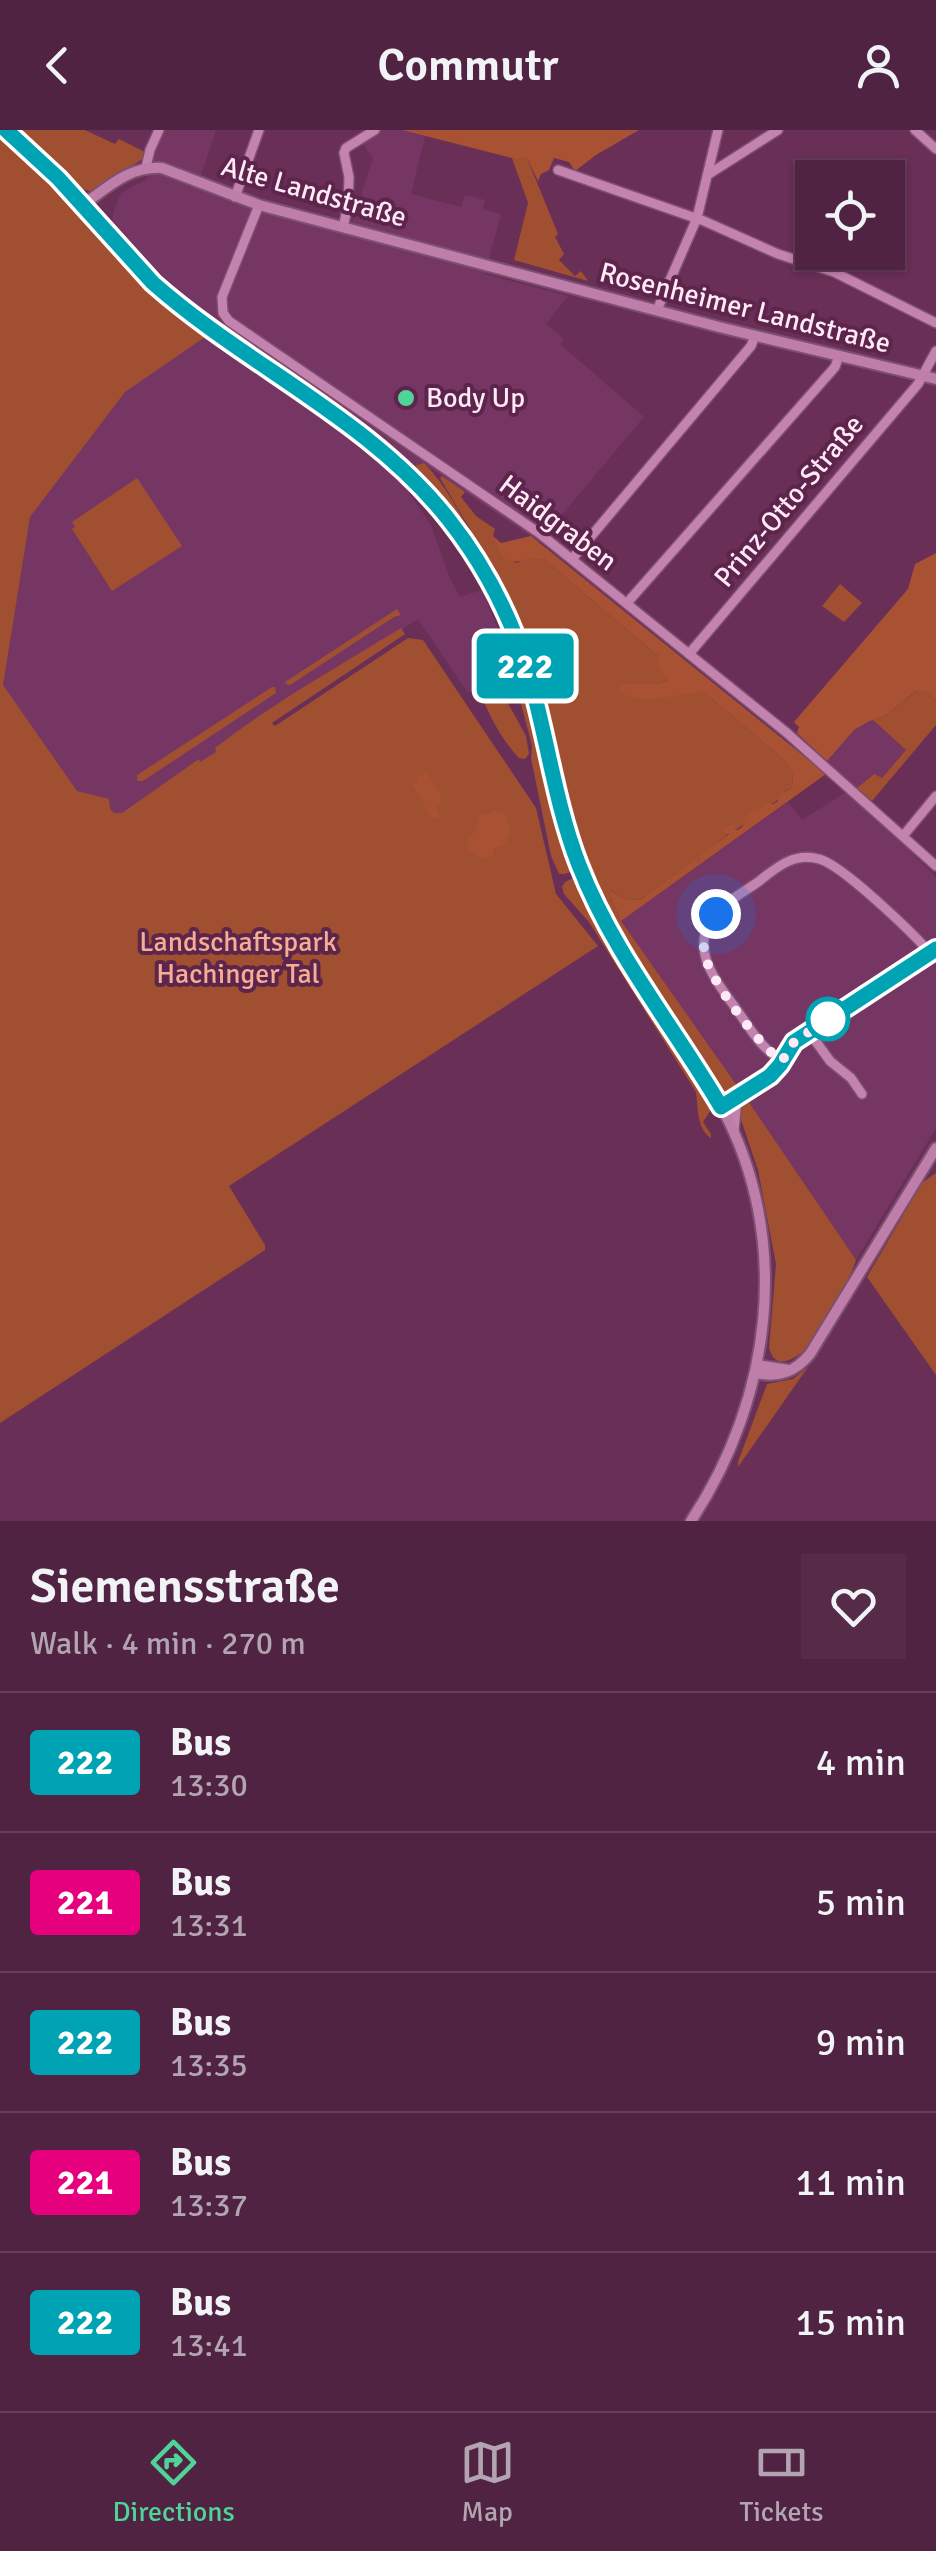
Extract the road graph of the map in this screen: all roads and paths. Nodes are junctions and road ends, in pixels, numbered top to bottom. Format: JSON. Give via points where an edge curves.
{"nodes":[{"id":1,"x":159,"y":130,"type":"edge"},
{"id":2,"x":259,"y":130,"type":"edge"},
{"id":3,"x":376,"y":130,"type":"edge"},
{"id":4,"x":718,"y":130,"type":"edge"},
{"id":5,"x":778,"y":130,"type":"edge"},
{"id":6,"x":915,"y":130,"type":"edge"},
{"id":7,"x":28,"y":148,"type":"tunnel mouth"},
{"id":8,"x":936,"y":148,"type":"edge"},
{"id":9,"x":146,"y":167,"type":"junction"},
{"id":10,"x":558,"y":170,"type":"dead end"},
{"id":11,"x":709,"y":174,"type":"junction"},
{"id":12,"x":234,"y":197,"type":"junction"},
{"id":13,"x":83,"y":205,"type":"junction"},
{"id":14,"x":259,"y":205,"type":"junction"},
{"id":15,"x":697,"y":218,"type":"junction"},
{"id":16,"x":342,"y":227,"type":"junction"},
{"id":17,"x":543,"y":279,"type":"joint"},
{"id":18,"x":657,"y":310,"type":"junction"},
{"id":19,"x":936,"y":322,"type":"edge"},
{"id":20,"x":755,"y":336,"type":"junction"},
{"id":21,"x":936,"y":351,"type":"edge"},
{"id":22,"x":838,"y":356,"type":"junction"},
{"id":23,"x":922,"y":376,"type":"junction"},
{"id":24,"x":936,"y":380,"type":"edge"},
{"id":25,"x":572,"y":559,"type":"junction"},
{"id":26,"x":627,"y":603,"type":"junction"},
{"id":27,"x":690,"y":654,"type":"junction"},
{"id":28,"x":936,"y":796,"type":"edge"},
{"id":29,"x":903,"y":836,"type":"junction"},
{"id":30,"x":936,"y":866,"type":"edge"},
{"id":31,"x":933,"y":951,"type":"edge"},
{"id":32,"x":809,"y":1032,"type":"junction"},
{"id":33,"x":782,"y":1061,"type":"junction"},
{"id":34,"x":862,"y":1094,"type":"dead end"},
{"id":35,"x":736,"y":1099,"type":"junction"},
{"id":36,"x":721,"y":1107,"type":"junction"},
{"id":37,"x":734,"y":1134,"type":"junction"},
{"id":38,"x":936,"y":1138,"type":"edge"},
{"id":39,"x":936,"y":1148,"type":"edge"},
{"id":40,"x":910,"y":1186,"type":"junction"},
{"id":41,"x":756,"y":1369,"type":"junction"},
{"id":42,"x":790,"y":1370,"type":"junction"},
{"id":43,"x":771,"y":1376,"type":"junction"},
{"id":44,"x":750,"y":1397,"type":"junction"},
{"id":45,"x":691,"y":1521,"type":"edge"}],
"edges":[{"from":1,"to":9,"type":"street"},
{"from":2,"to":12,"type":"street"},
{"from":3,"to":16,"type":"street","via":[[344,153],[350,178]]},
{"from":4,"to":11,"type":"street"},
{"from":5,"to":11,"type":"street"},
{"from":6,"to":8,"type":"street"},
{"from":7,"to":13,"type":"main road"},
{"from":9,"to":12,"type":"main road","name":"Alte Landstraße","via":[[172,170]]},
{"from":9,"to":13,"type":"main road"},
{"from":10,"to":15,"type":"street"},
{"from":11,"to":15,"type":"street"},
{"from":12,"to":14,"type":"main road","name":"Alte Landstraße"},
{"from":13,"to":36,"type":"main road","via":[[153,283],[365,438],[460,534],[515,634],[587,886]]},
{"from":14,"to":16,"type":"main road","name":"Alte Landstraße"},
{"from":14,"to":25,"type":"street","name":"Haidgraben","via":[[222,297],[229,322]]},
{"from":15,"to":18,"type":"street"},
{"from":15,"to":19,"type":"street"},
{"from":16,"to":17,"type":"main road","name":"Alte Landstraße"},
{"from":17,"to":18,"type":"main road","name":"Rosenheimer Landstraße"},
{"from":18,"to":20,"type":"main road","name":"Rosenheimer Landstraße"},
{"from":20,"to":22,"type":"main road","name":"Rosenheimer Landstraße"},
{"from":20,"to":25,"type":"street"},
{"from":21,"to":23,"type":"street","name":"Prinz-Otto-Straße"},
{"from":22,"to":23,"type":"main road","name":"Rosenheimer Landstraße"},
{"from":22,"to":26,"type":"street"},
{"from":23,"to":24,"type":"main road","name":"Rosenheimer Landstraße"},
{"from":23,"to":27,"type":"street","name":"Prinz-Otto-Straße"},
{"from":25,"to":26,"type":"street","name":"Haidgraben"},
{"from":26,"to":27,"type":"street","name":"Haidgraben"},
{"from":27,"to":29,"type":"street","name":"Haidgraben"},
{"from":28,"to":29,"type":"street"},
{"from":29,"to":30,"type":"street","name":"Haidgraben"},
{"from":31,"to":32,"type":"street"},
{"from":31,"to":33,"type":"street","via":[[828,862],[799,857],[779,866],[716,914],[704,951],[759,1042]]},
{"from":32,"to":33,"type":"street"},
{"from":32,"to":34,"type":"street"},
{"from":33,"to":35,"type":"street"},
{"from":35,"to":36,"type":"street"},
{"from":35,"to":37,"type":"street"},
{"from":36,"to":37,"type":"main road"},
{"from":37,"to":41,"type":"main road","via":[[754,1193],[766,1271]]},
{"from":38,"to":40,"type":"main road"},
{"from":39,"to":40,"type":"main road"},
{"from":40,"to":42,"type":"main road","via":[[810,1354]]},
{"from":41,"to":42,"type":"main road"},
{"from":41,"to":43,"type":"main road"},
{"from":41,"to":44,"type":"main road"},
{"from":42,"to":43,"type":"main road"},
{"from":43,"to":44,"type":"main road"},
{"from":44,"to":45,"type":"main road","via":[[728,1456]]}]}
